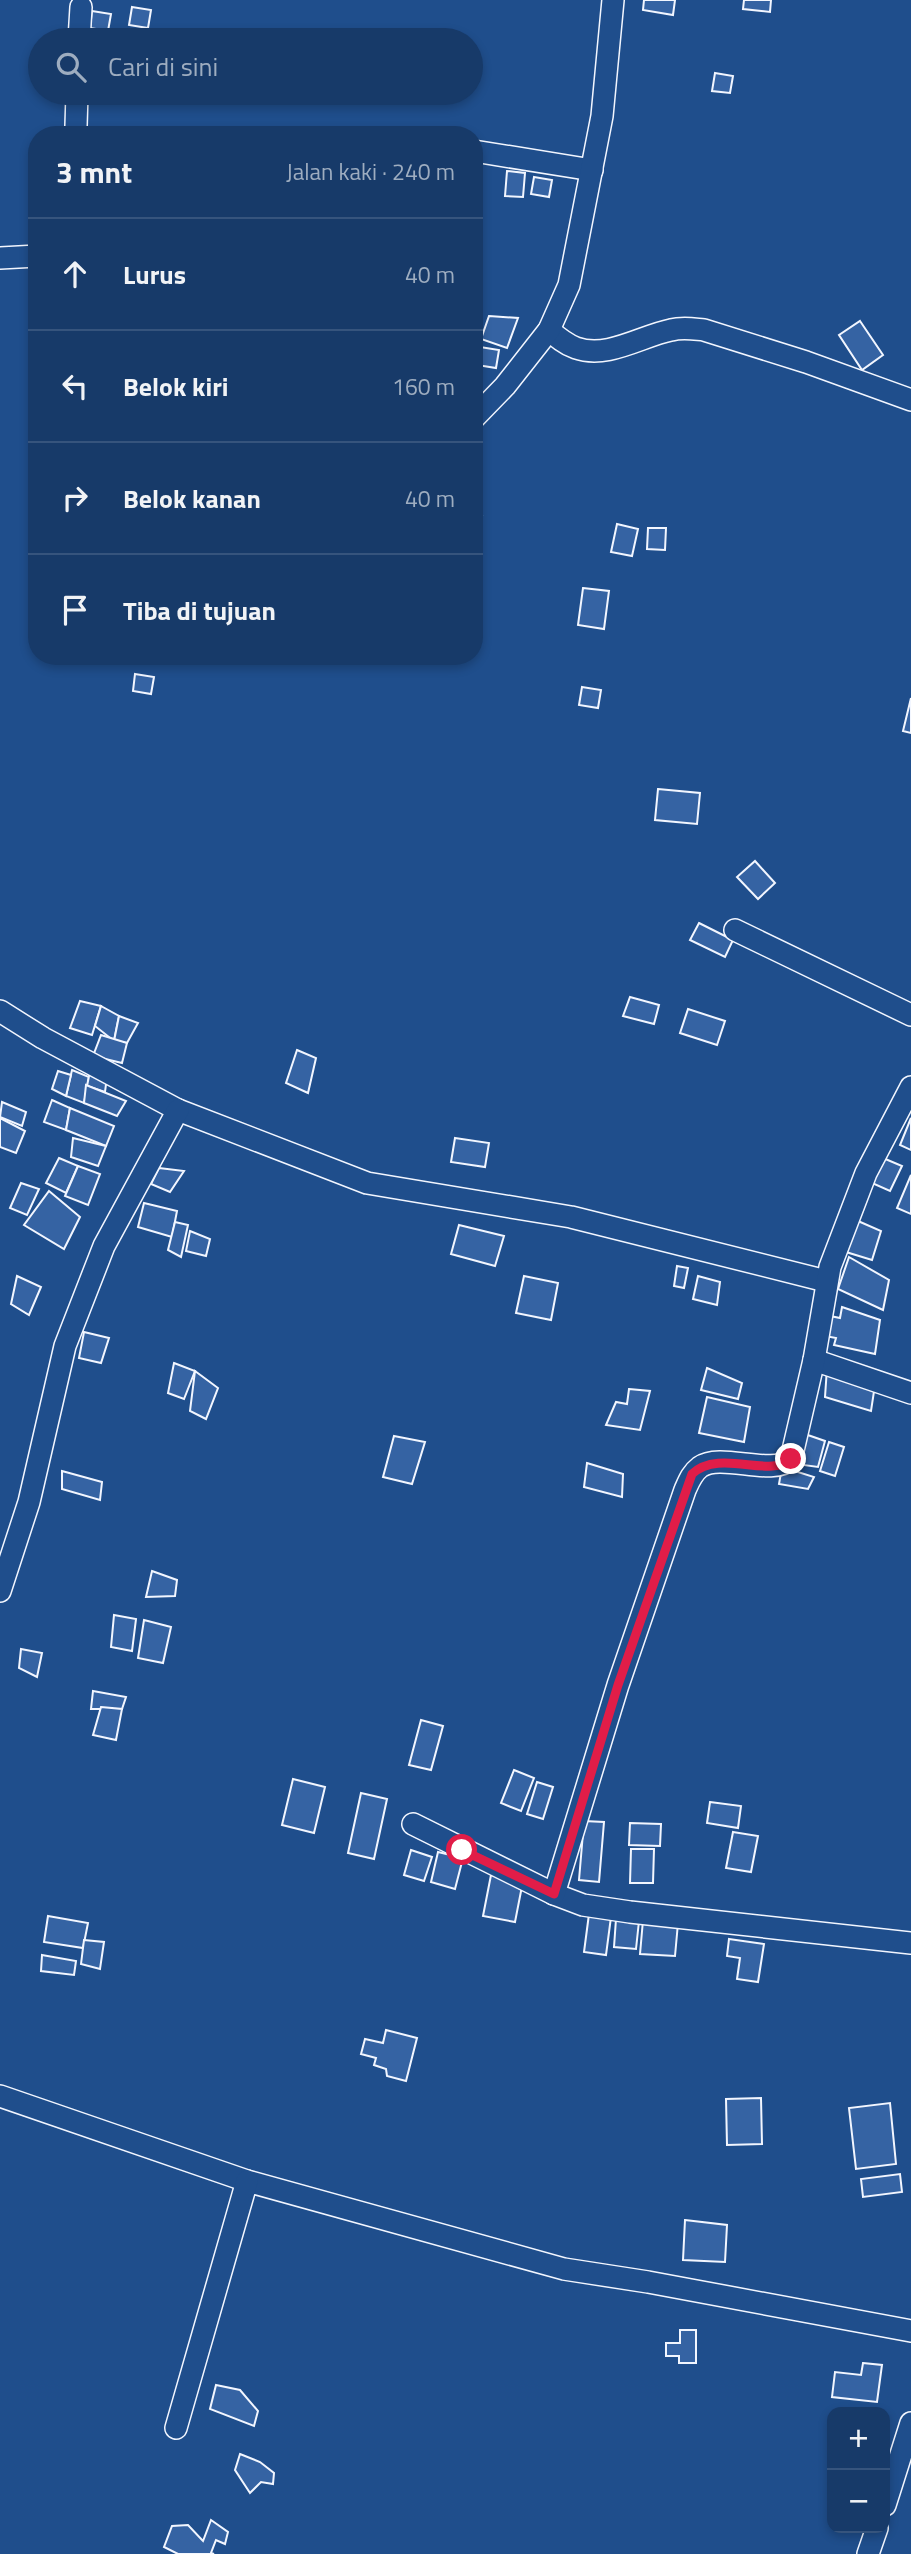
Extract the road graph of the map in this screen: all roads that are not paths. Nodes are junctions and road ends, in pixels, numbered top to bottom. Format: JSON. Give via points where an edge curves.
{"nodes":[{"id":1,"x":613,"y":0,"type":"edge"},
{"id":2,"x":81,"y":7,"type":"dead end"},
{"id":3,"x":80,"y":28,"type":"edge"},
{"id":4,"x":77,"y":105,"type":"edge"},
{"id":5,"x":76,"y":126,"type":"dead end"},
{"id":6,"x":483,"y":152,"type":"edge"},
{"id":7,"x":592,"y":170,"type":"junction"},
{"id":8,"x":28,"y":256,"type":"edge"},
{"id":9,"x":0,"y":258,"type":"edge"},
{"id":10,"x":549,"y":330,"type":"junction"},
{"id":11,"x":911,"y":400,"type":"edge"},
{"id":12,"x":483,"y":409,"type":"edge"},
{"id":13,"x":736,"y":930,"type":"dead end"},
{"id":14,"x":0,"y":1011,"type":"edge"},
{"id":15,"x":911,"y":1015,"type":"edge"},
{"id":16,"x":911,"y":1087,"type":"edge"},
{"id":17,"x":178,"y":1110,"type":"junction"},
{"id":18,"x":826,"y":1281,"type":"junction"},
{"id":19,"x":814,"y":1360,"type":"junction"},
{"id":20,"x":911,"y":1393,"type":"edge"},
{"id":21,"x":0,"y":1591,"type":"edge"},
{"id":22,"x":413,"y":1824,"type":"dead end"},
{"id":23,"x":554,"y":1894,"type":"junction"},
{"id":24,"x":911,"y":1943,"type":"edge"},
{"id":25,"x":0,"y":2096,"type":"edge"},
{"id":26,"x":247,"y":2181,"type":"junction"},
{"id":27,"x":911,"y":2331,"type":"edge"},
{"id":28,"x":911,"y":2423,"type":"edge"},
{"id":29,"x":176,"y":2428,"type":"dead end"},
{"id":30,"x":890,"y":2489,"type":"edge"},
{"id":31,"x":875,"y":2533,"type":"edge"},
{"id":32,"x":868,"y":2554,"type":"edge"}],
"edges":[{"from":1,"to":7,"type":"street"},
{"from":2,"to":3,"type":"street"},
{"from":4,"to":5,"type":"street"},
{"from":6,"to":7,"type":"street"},
{"from":7,"to":10,"type":"street","via":[[565,295]]},
{"from":8,"to":9,"type":"street"},
{"from":10,"to":11,"type":"street","via":[[564,343],[592,352],[673,329],[704,330]]},
{"from":10,"to":12,"type":"street"},
{"from":13,"to":15,"type":"street"},
{"from":14,"to":17,"type":"street"},
{"from":16,"to":18,"type":"street","via":[[866,1173]]},
{"from":17,"to":18,"type":"street","via":[[367,1183],[571,1217]]},
{"from":17,"to":21,"type":"street","via":[[104,1246],[65,1346],[29,1502]]},
{"from":18,"to":19,"type":"street"},
{"from":19,"to":20,"type":"street"},
{"from":19,"to":23,"type":"street","via":[[791,1459],[786,1464],[705,1464],[692,1474],[618,1685]]},
{"from":22,"to":23,"type":"street"},
{"from":23,"to":24,"type":"street","via":[[583,1905],[630,1912]]},
{"from":25,"to":26,"type":"street"},
{"from":26,"to":27,"type":"street","via":[[564,2269]]},
{"from":26,"to":29,"type":"street"},
{"from":28,"to":30,"type":"street"},
{"from":31,"to":32,"type":"street"}]}
